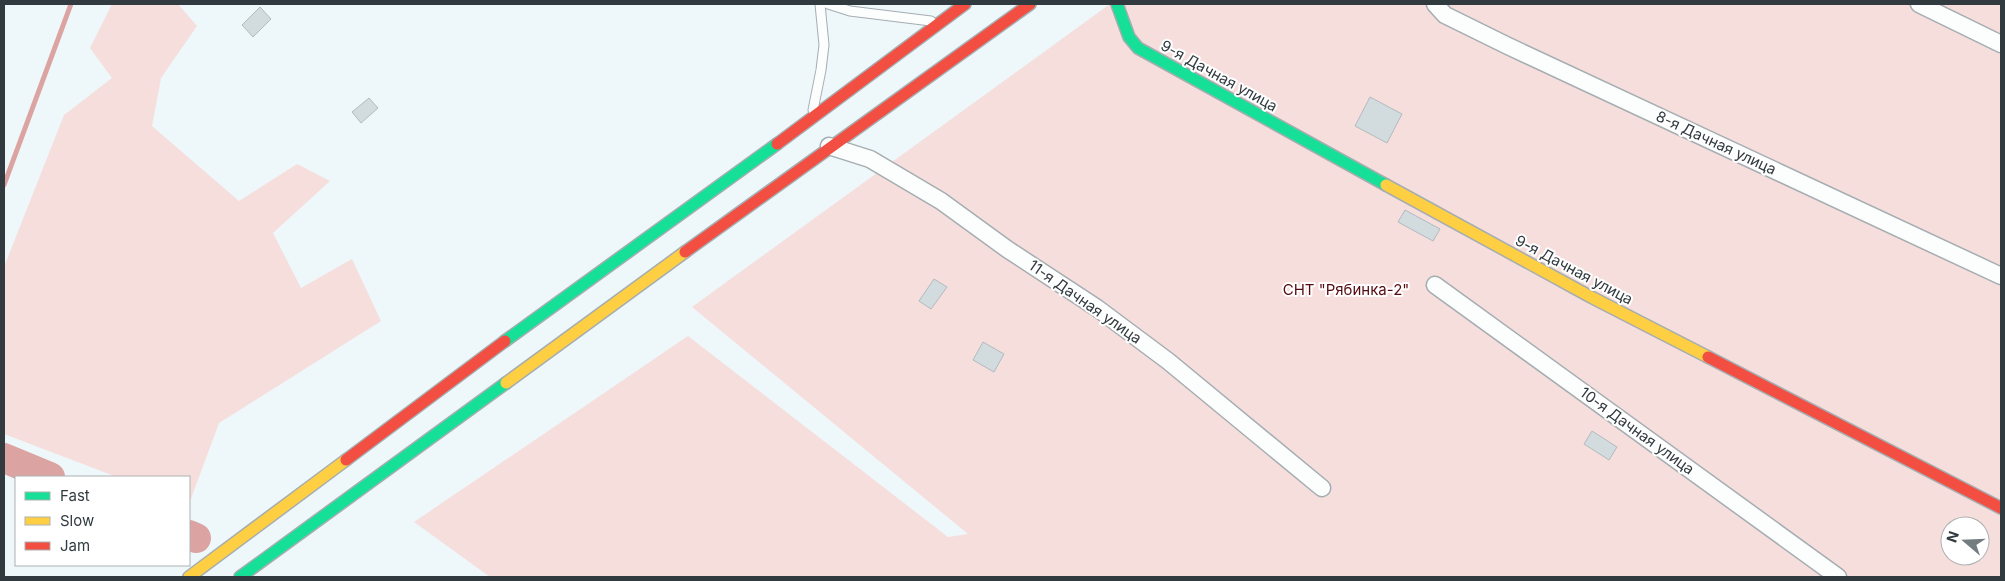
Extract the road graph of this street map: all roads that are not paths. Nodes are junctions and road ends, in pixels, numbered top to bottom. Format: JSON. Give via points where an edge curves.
{"nodes":[{"id":1,"x":820,"y":4,"type":"edge"},
{"id":2,"x":828,"y":4,"type":"edge"},
{"id":3,"x":966,"y":4,"type":"edge"},
{"id":4,"x":1030,"y":4,"type":"edge"},
{"id":5,"x":1117,"y":4,"type":"edge"},
{"id":6,"x":1435,"y":4,"type":"edge"},
{"id":7,"x":1919,"y":4,"type":"edge"},
{"id":8,"x":941,"y":22,"type":"junction"},
{"id":9,"x":2001,"y":44,"type":"edge"},
{"id":10,"x":811,"y":119,"type":"junction"},
{"id":11,"x":829,"y":146,"type":"junction"},
{"id":12,"x":2001,"y":276,"type":"edge"},
{"id":13,"x":1434,"y":285,"type":"dead end"},
{"id":14,"x":1322,"y":488,"type":"dead end"},
{"id":15,"x":2001,"y":508,"type":"edge"},
{"id":16,"x":189,"y":577,"type":"edge"},
{"id":17,"x":240,"y":577,"type":"edge"},
{"id":18,"x":1838,"y":577,"type":"edge"}],
"edges":[{"from":1,"to":10,"type":"lane","via":[[822,70]]},
{"from":2,"to":8,"type":"lane","via":[[850,11]]},
{"from":3,"to":8,"type":"main road"},
{"from":4,"to":11,"type":"main road"},
{"from":5,"to":15,"type":"main road","name":"9-я Дачная улица","via":[[1129,37],[1138,48],[1591,297]]},
{"from":6,"to":12,"type":"street","name":"8-я Дачная улица","via":[[1445,15],[1508,46]]},
{"from":7,"to":9,"type":"street"},
{"from":8,"to":10,"type":"main road"},
{"from":10,"to":16,"type":"main road"},
{"from":11,"to":14,"type":"street","name":"11-я Дачная улица","via":[[870,159],[941,201],[1097,308],[1168,361]]},
{"from":11,"to":17,"type":"main road"},
{"from":13,"to":18,"type":"street","name":"10-я Дачная улица"}]}
